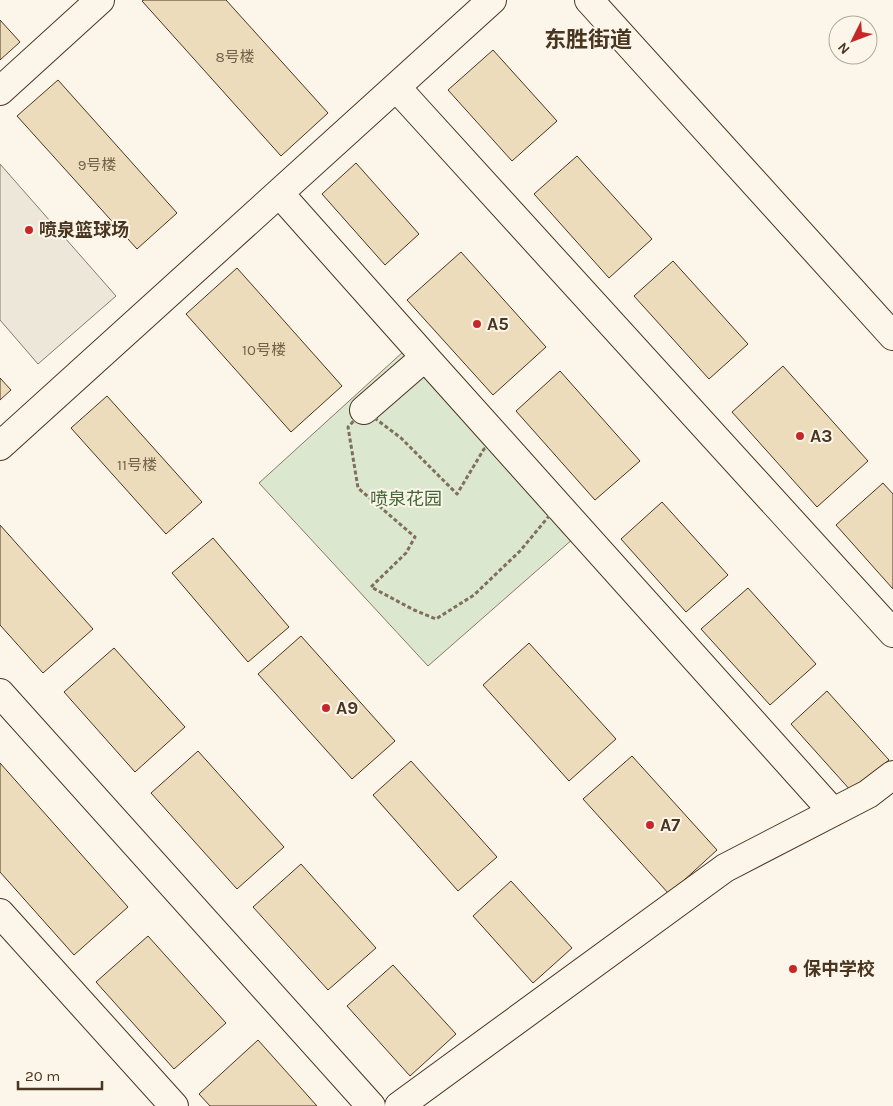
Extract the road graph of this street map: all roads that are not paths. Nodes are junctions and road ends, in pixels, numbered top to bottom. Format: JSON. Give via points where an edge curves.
{"nodes":[{"id":1,"x":100,"y":0,"type":"edge"},
{"id":2,"x":492,"y":0,"type":"edge"},
{"id":3,"x":589,"y":0,"type":"edge"},
{"id":4,"x":396,"y":87,"type":"junction"},
{"id":5,"x":0,"y":91,"type":"edge"},
{"id":6,"x":279,"y":194,"type":"junction"},
{"id":7,"x":893,"y":336,"type":"edge"},
{"id":8,"x":425,"y":357,"type":"junction"},
{"id":9,"x":364,"y":410,"type":"road end"},
{"id":10,"x":0,"y":446,"type":"edge"},
{"id":11,"x":893,"y":633,"type":"edge"},
{"id":12,"x":0,"y":693,"type":"edge"},
{"id":13,"x":893,"y":775,"type":"edge"},
{"id":14,"x":833,"y":812,"type":"junction"},
{"id":15,"x":0,"y":913,"type":"edge"},
{"id":16,"x":174,"y":1106,"type":"edge"},
{"id":17,"x":371,"y":1106,"type":"edge"},
{"id":18,"x":399,"y":1106,"type":"edge"}],
"edges":[{"from":1,"to":5,"type":"street"},
{"from":2,"to":4,"type":"street"},
{"from":3,"to":7,"type":"street"},
{"from":4,"to":6,"type":"street"},
{"from":4,"to":11,"type":"street"},
{"from":6,"to":8,"type":"street"},
{"from":6,"to":10,"type":"street"},
{"from":8,"to":9,"type":"street"},
{"from":8,"to":14,"type":"street"},
{"from":12,"to":17,"type":"street"},
{"from":13,"to":14,"type":"street","via":[[868,794]]},
{"from":14,"to":18,"type":"street","via":[[725,868]]},
{"from":15,"to":16,"type":"street"}]}
